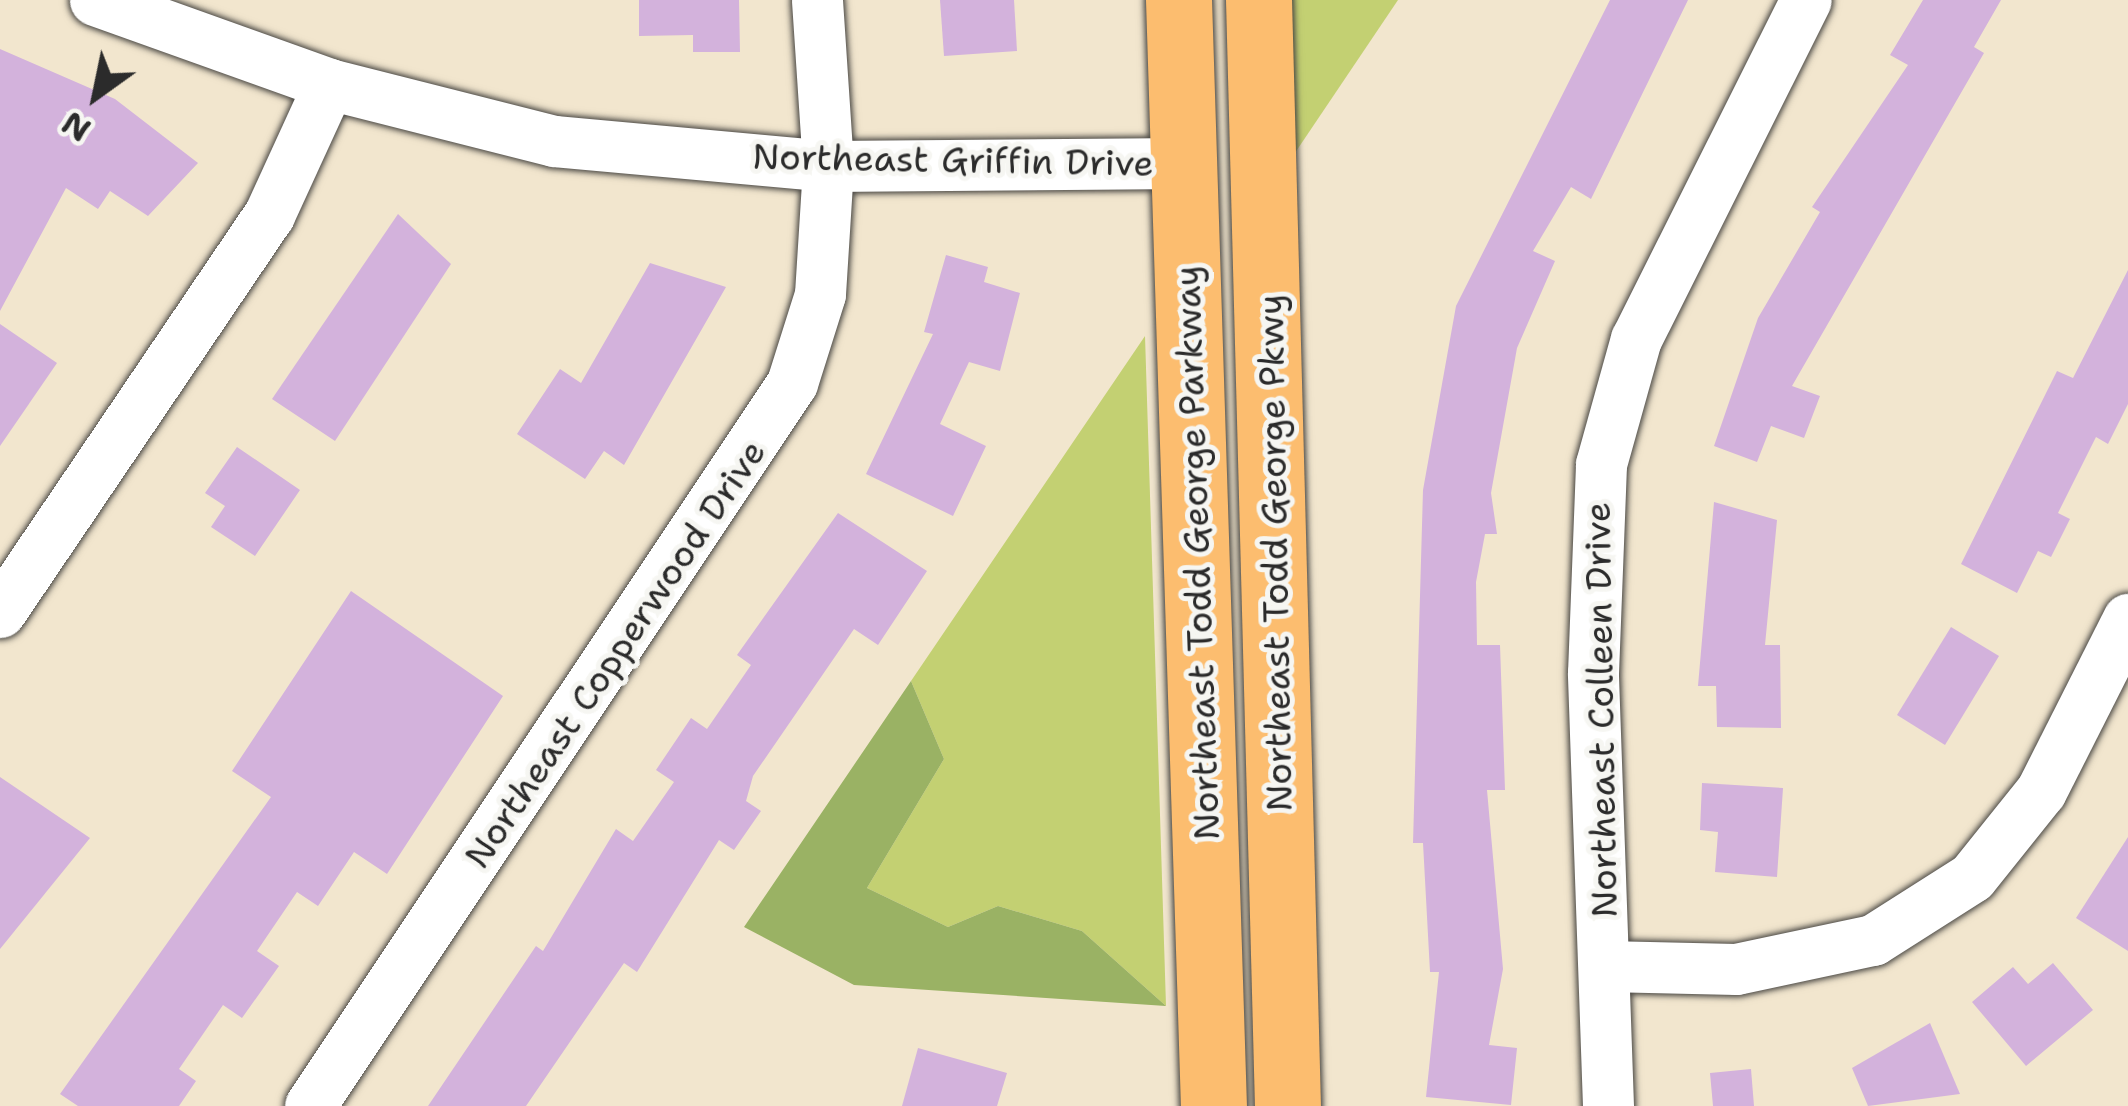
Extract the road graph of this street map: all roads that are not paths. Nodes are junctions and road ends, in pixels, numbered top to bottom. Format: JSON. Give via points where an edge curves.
{"nodes":[{"id":1,"x":95,"y":0,"type":"edge"},
{"id":2,"x":818,"y":0,"type":"edge"},
{"id":3,"x":1179,"y":0,"type":"edge"},
{"id":4,"x":1259,"y":0,"type":"edge"},
{"id":5,"x":1806,"y":0,"type":"edge"},
{"id":6,"x":329,"y":84,"type":"junction"},
{"id":7,"x":1185,"y":163,"type":"junction"},
{"id":8,"x":828,"y":166,"type":"junction"},
{"id":9,"x":5,"y":594,"type":"edge"},
{"id":10,"x":2128,"y":620,"type":"edge"},
{"id":11,"x":1605,"y":966,"type":"junction"},
{"id":12,"x":310,"y":1106,"type":"edge"},
{"id":13,"x":1214,"y":1106,"type":"edge"},
{"id":14,"x":1288,"y":1106,"type":"edge"},
{"id":15,"x":1608,"y":1106,"type":"edge"}],
"edges":[{"from":1,"to":6,"type":"street","name":"Northeast Griffin Drive"},
{"from":2,"to":8,"type":"street","name":"Northeast Copperwood Drive"},
{"from":3,"to":7,"type":"main road","name":"Northeast Todd George Parkway"},
{"from":4,"to":14,"type":"main road","name":"Northeast Todd George Pkwy"},
{"from":5,"to":11,"type":"street","name":"Northeast Colleen Drive","via":[[1636,339],[1601,464],[1593,650]]},
{"from":6,"to":8,"type":"street","name":"Northeast Griffin Drive","via":[[554,141]]},
{"from":6,"to":9,"type":"street","via":[[269,215]]},
{"from":7,"to":8,"type":"street","name":"Northeast Griffin Drive"},
{"from":7,"to":13,"type":"main road","name":"Northeast Todd George Parkway"},
{"from":8,"to":12,"type":"street","name":"Northeast Copperwood Drive","via":[[820,294],[792,383]]},
{"from":10,"to":11,"type":"street","via":[[2041,791],[1972,877],[1873,940],[1736,969]]},
{"from":11,"to":15,"type":"street","name":"Northeast Colleen Drive"}]}
